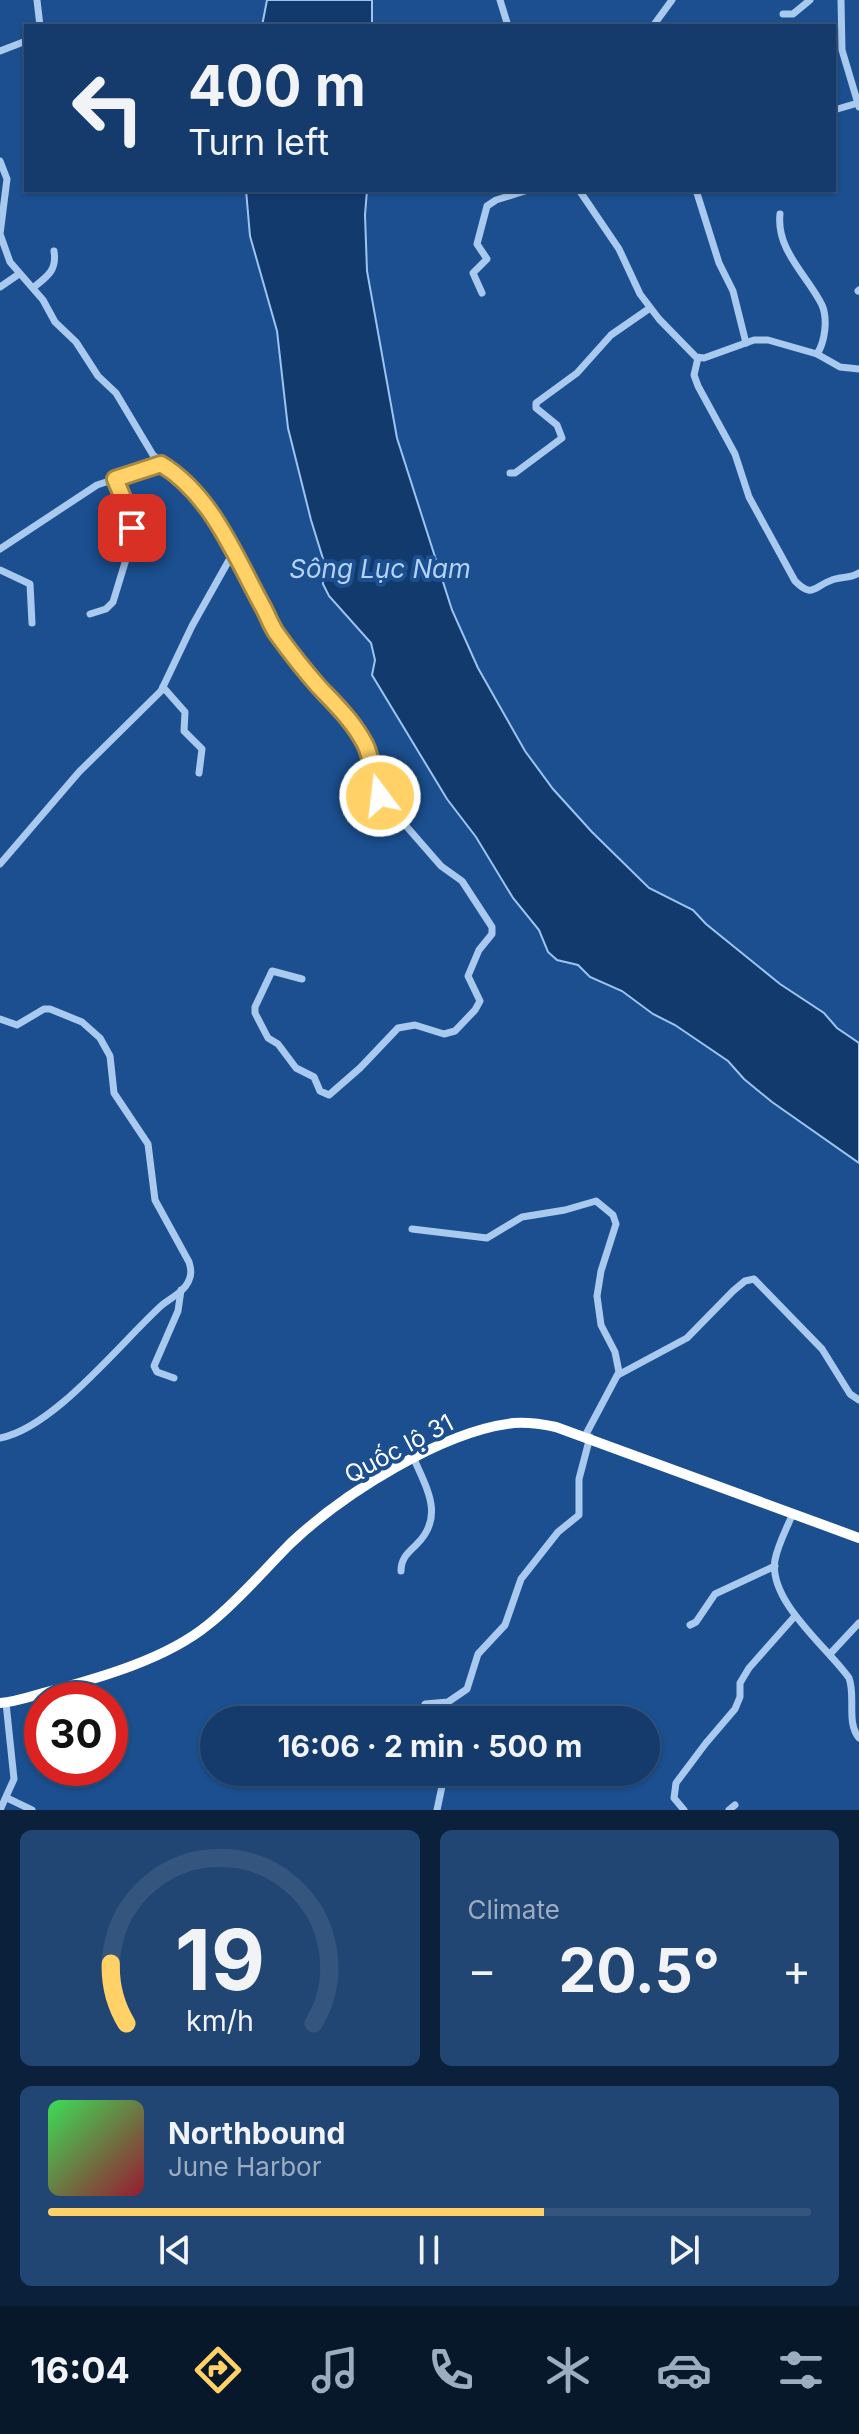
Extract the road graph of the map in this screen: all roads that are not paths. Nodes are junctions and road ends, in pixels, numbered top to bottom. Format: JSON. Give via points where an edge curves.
{"nodes":[{"id":1,"x":37,"y":0,"type":"edge"},
{"id":2,"x":500,"y":0,"type":"edge"},
{"id":3,"x":672,"y":0,"type":"edge"},
{"id":4,"x":810,"y":0,"type":"edge"},
{"id":5,"x":841,"y":0,"type":"edge"},
{"id":6,"x":783,"y":14,"type":"dead end"},
{"id":7,"x":40,"y":24,"type":"edge"},
{"id":8,"x":507,"y":24,"type":"edge"},
{"id":9,"x":654,"y":24,"type":"edge"},
{"id":10,"x":24,"y":42,"type":"edge"},
{"id":11,"x":838,"y":45,"type":"edge"},
{"id":12,"x":0,"y":51,"type":"edge"},
{"id":13,"x":858,"y":105,"type":"edge"},
{"id":14,"x":836,"y":110,"type":"edge"},
{"id":15,"x":0,"y":161,"type":"edge"},
{"id":16,"x":522,"y":192,"type":"edge"},
{"id":17,"x":580,"y":192,"type":"edge"},
{"id":18,"x":697,"y":192,"type":"edge"},
{"id":19,"x":780,"y":214,"type":"dead end"},
{"id":20,"x":54,"y":251,"type":"dead end"},
{"id":21,"x":19,"y":274,"type":"junction"},
{"id":22,"x":0,"y":287,"type":"edge"},
{"id":23,"x":34,"y":287,"type":"junction"},
{"id":24,"x":482,"y":293,"type":"dead end"},
{"id":25,"x":650,"y":308,"type":"junction"},
{"id":26,"x":746,"y":343,"type":"junction"},
{"id":27,"x":817,"y":354,"type":"junction"},
{"id":28,"x":698,"y":358,"type":"junction"},
{"id":29,"x":859,"y":369,"type":"edge"},
{"id":30,"x":161,"y":464,"type":"junction"},
{"id":31,"x":510,"y":473,"type":"dead end"},
{"id":32,"x":115,"y":479,"type":"junction"},
{"id":33,"x":0,"y":549,"type":"edge"},
{"id":34,"x":233,"y":553,"type":"junction"},
{"id":35,"x":0,"y":570,"type":"edge"},
{"id":36,"x":859,"y":573,"type":"edge"},
{"id":37,"x":90,"y":614,"type":"dead end"},
{"id":38,"x":32,"y":623,"type":"dead end"},
{"id":39,"x":163,"y":687,"type":"junction"},
{"id":40,"x":199,"y":773,"type":"dead end"},
{"id":41,"x":0,"y":864,"type":"edge"},
{"id":42,"x":302,"y":979,"type":"dead end"},
{"id":43,"x":0,"y":1019,"type":"edge"},
{"id":44,"x":412,"y":1229,"type":"dead end"},
{"id":45,"x":181,"y":1290,"type":"junction"},
{"id":46,"x":618,"y":1375,"type":"junction"},
{"id":47,"x":174,"y":1378,"type":"dead end"},
{"id":48,"x":859,"y":1400,"type":"edge"},
{"id":49,"x":587,"y":1436,"type":"junction"},
{"id":50,"x":0,"y":1438,"type":"edge"},
{"id":51,"x":414,"y":1459,"type":"junction"},
{"id":52,"x":793,"y":1513,"type":"junction"},
{"id":53,"x":859,"y":1538,"type":"edge"},
{"id":54,"x":775,"y":1566,"type":"junction"},
{"id":55,"x":401,"y":1571,"type":"dead end"},
{"id":56,"x":795,"y":1616,"type":"junction"},
{"id":57,"x":859,"y":1623,"type":"edge"},
{"id":58,"x":690,"y":1625,"type":"dead end"},
{"id":59,"x":830,"y":1654,"type":"junction"},
{"id":60,"x":3,"y":1703,"type":"edge"},
{"id":61,"x":424,"y":1706,"type":"edge"},
{"id":62,"x":859,"y":1738,"type":"edge"},
{"id":63,"x":442,"y":1786,"type":"edge"},
{"id":64,"x":7,"y":1798,"type":"junction"},
{"id":65,"x":0,"y":1810,"type":"edge"},
{"id":66,"x":32,"y":1810,"type":"edge"},
{"id":67,"x":437,"y":1810,"type":"edge"},
{"id":68,"x":684,"y":1810,"type":"edge"}],
"edges":[{"from":1,"to":7,"type":"street"},
{"from":2,"to":8,"type":"street"},
{"from":3,"to":9,"type":"street"},
{"from":4,"to":6,"type":"street","via":[[793,14]]},
{"from":5,"to":11,"type":"street"},
{"from":10,"to":12,"type":"street"},
{"from":11,"to":13,"type":"street"},
{"from":13,"to":14,"type":"street"},
{"from":15,"to":21,"type":"street","via":[[7,179],[2,243]]},
{"from":16,"to":24,"type":"street","via":[[485,209],[477,244],[487,259],[473,273]]},
{"from":17,"to":25,"type":"street"},
{"from":18,"to":26,"type":"street"},
{"from":19,"to":27,"type":"street","via":[[780,234],[823,308],[825,341]]},
{"from":20,"to":23,"type":"street","via":[[52,273]]},
{"from":21,"to":22,"type":"street"},
{"from":21,"to":23,"type":"street"},
{"from":23,"to":30,"type":"street","via":[[55,322],[116,393]]},
{"from":25,"to":28,"type":"street"},
{"from":25,"to":31,"type":"street","via":[[611,335],[577,373],[536,403],[562,438]]},
{"from":26,"to":27,"type":"street","via":[[773,340]]},
{"from":26,"to":28,"type":"street"},
{"from":27,"to":29,"type":"street","via":[[840,367]]},
{"from":28,"to":36,"type":"street","via":[[698,386],[795,581],[812,591]]},
{"from":30,"to":32,"type":"street"},
{"from":30,"to":34,"type":"street","via":[[199,496]]},
{"from":32,"to":33,"type":"street","via":[[86,491]]},
{"from":32,"to":37,"type":"street","via":[[131,521],[131,543],[113,602]]},
{"from":34,"to":39,"type":"street"},
{"from":34,"to":42,"type":"street","via":[[278,635],[342,709],[365,745],[371,780],[380,796],[441,866],[462,881],[492,927],[467,978],[480,997],[478,1005],[455,1031],[398,1028],[329,1095],[268,1038],[255,1013],[272,971]]},
{"from":35,"to":38,"type":"street","via":[[29,582]]},
{"from":39,"to":40,"type":"street","via":[[185,712],[184,731],[202,749]]},
{"from":39,"to":41,"type":"street","via":[[56,797]]},
{"from":43,"to":45,"type":"street","via":[[17,1025],[50,1009],[82,1022],[100,1038],[110,1056],[114,1093],[148,1144],[155,1200],[191,1266]]},
{"from":44,"to":46,"type":"street","via":[[487,1238],[522,1217],[596,1201],[616,1224],[597,1296]]},
{"from":45,"to":47,"type":"street","via":[[178,1311],[154,1368]]},
{"from":45,"to":50,"type":"street","via":[[54,1409]]},
{"from":46,"to":48,"type":"street","via":[[687,1338],[733,1291],[754,1279],[822,1349]]},
{"from":46,"to":49,"type":"street"},
{"from":49,"to":51,"type":"highway","name":"Quốc lộ 31","via":[[516,1423],[460,1437]]},
{"from":49,"to":52,"type":"highway","name":"Quốc lộ 31"},
{"from":49,"to":61,"type":"street","via":[[579,1515],[525,1573],[501,1632],[478,1654],[467,1689],[448,1702]]},
{"from":51,"to":55,"type":"street","via":[[433,1514],[426,1533],[402,1561]]},
{"from":51,"to":60,"type":"highway","name":"Quốc lộ 31","via":[[329,1512],[190,1638],[112,1673]]},
{"from":52,"to":53,"type":"highway","name":"Quốc lộ 31"},
{"from":52,"to":54,"type":"street"},
{"from":54,"to":56,"type":"street"},
{"from":54,"to":58,"type":"street","via":[[715,1594]]},
{"from":56,"to":59,"type":"street"},
{"from":56,"to":68,"type":"street","via":[[749,1668],[735,1709],[676,1783],[674,1798]]},
{"from":57,"to":59,"type":"street"},
{"from":59,"to":62,"type":"street","via":[[851,1683]]},
{"from":60,"to":64,"type":"street","via":[[14,1779]]},
{"from":63,"to":67,"type":"street"},
{"from":64,"to":65,"type":"street"},
{"from":64,"to":66,"type":"street"}]}
